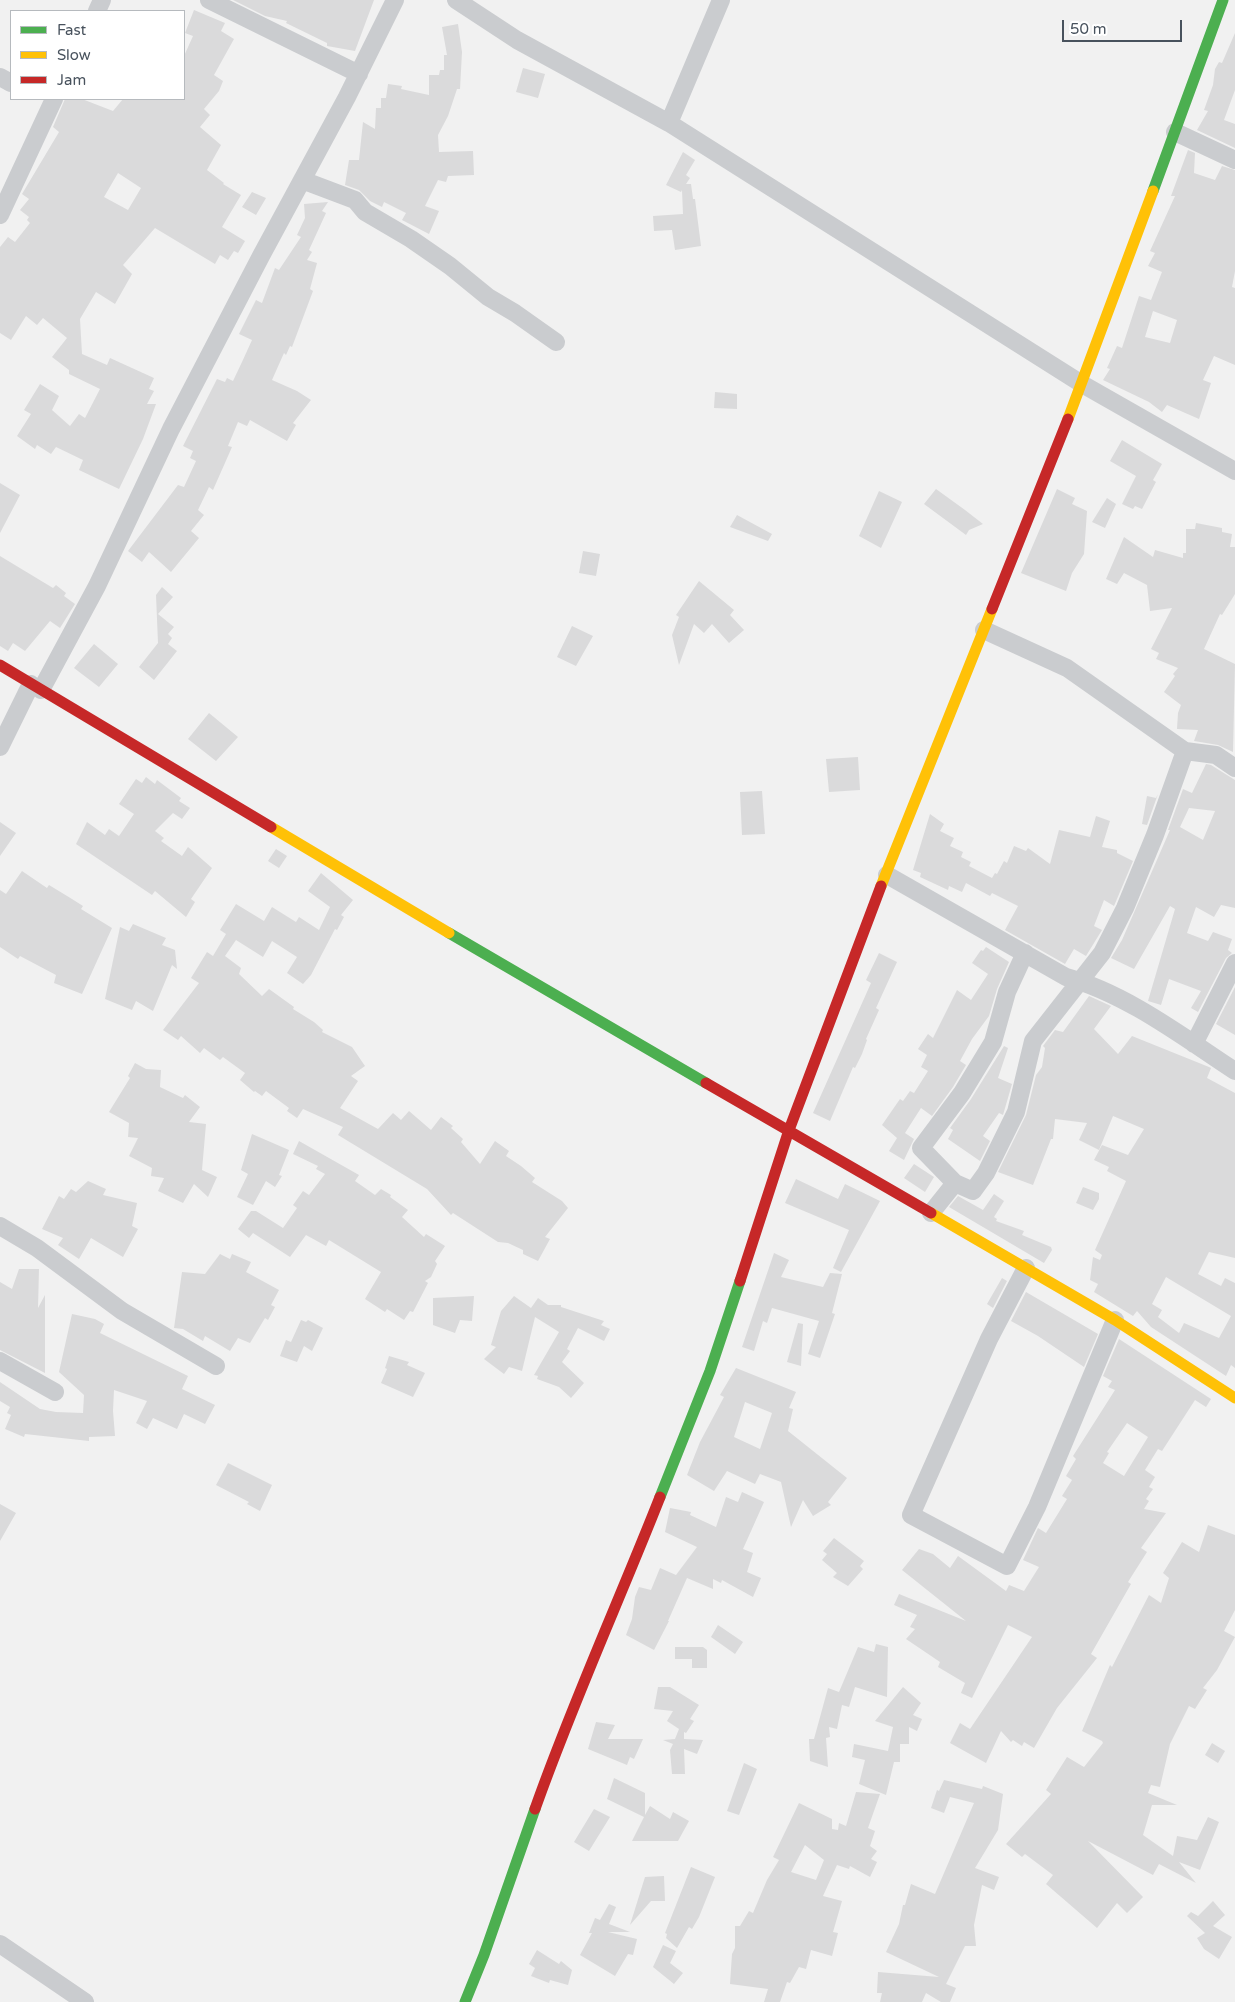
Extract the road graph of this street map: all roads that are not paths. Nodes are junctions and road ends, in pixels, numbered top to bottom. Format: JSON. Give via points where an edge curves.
{"nodes":[{"id":1,"x":209,"y":0,"type":"edge"},
{"id":2,"x":395,"y":0,"type":"edge"},
{"id":3,"x":456,"y":0,"type":"edge"},
{"id":4,"x":721,"y":0,"type":"edge"},
{"id":5,"x":1224,"y":0,"type":"edge"},
{"id":6,"x":359,"y":74,"type":"junction"},
{"id":7,"x":48,"y":101,"type":"edge"},
{"id":8,"x":669,"y":123,"type":"junction"},
{"id":9,"x":1175,"y":132,"type":"junction"},
{"id":10,"x":1235,"y":160,"type":"edge"},
{"id":11,"x":302,"y":180,"type":"junction"},
{"id":12,"x":0,"y":215,"type":"edge"},
{"id":13,"x":556,"y":342,"type":"dead end"},
{"id":14,"x":1082,"y":384,"type":"junction"},
{"id":15,"x":1235,"y":471,"type":"edge"},
{"id":16,"x":984,"y":630,"type":"junction"},
{"id":17,"x":0,"y":665,"type":"edge"},
{"id":18,"x":36,"y":687,"type":"junction"},
{"id":19,"x":0,"y":747,"type":"edge"},
{"id":20,"x":1185,"y":750,"type":"junction"},
{"id":21,"x":1235,"y":768,"type":"edge"},
{"id":22,"x":887,"y":875,"type":"junction"},
{"id":23,"x":1025,"y":953,"type":"junction"},
{"id":24,"x":1235,"y":963,"type":"edge"},
{"id":25,"x":1081,"y":981,"type":"junction"},
{"id":26,"x":1194,"y":1044,"type":"junction"},
{"id":27,"x":1235,"y":1071,"type":"edge"},
{"id":28,"x":789,"y":1130,"type":"junction"},
{"id":29,"x":955,"y":1183,"type":"junction"},
{"id":30,"x":931,"y":1213,"type":"junction"},
{"id":31,"x":0,"y":1226,"type":"edge"},
{"id":32,"x":1026,"y":1268,"type":"junction"},
{"id":33,"x":1115,"y":1320,"type":"junction"},
{"id":34,"x":0,"y":1361,"type":"edge"},
{"id":35,"x":216,"y":1366,"type":"dead end"},
{"id":36,"x":55,"y":1392,"type":"dead end"},
{"id":37,"x":1235,"y":1398,"type":"edge"},
{"id":38,"x":0,"y":1944,"type":"edge"},
{"id":39,"x":85,"y":2002,"type":"edge"},
{"id":40,"x":465,"y":2002,"type":"edge"}],
"edges":[{"from":1,"to":6,"type":"street"},
{"from":2,"to":6,"type":"street"},
{"from":3,"to":8,"type":"street","via":[[517,40]]},
{"from":4,"to":8,"type":"street"},
{"from":5,"to":9,"type":"street"},
{"from":6,"to":11,"type":"street"},
{"from":7,"to":12,"type":"street"},
{"from":8,"to":14,"type":"street"},
{"from":9,"to":10,"type":"street"},
{"from":9,"to":14,"type":"street"},
{"from":11,"to":13,"type":"street","via":[[355,200],[365,212],[411,239],[488,297]]},
{"from":11,"to":18,"type":"street","via":[[171,429],[97,586]]},
{"from":14,"to":15,"type":"street"},
{"from":14,"to":16,"type":"street"},
{"from":16,"to":20,"type":"street","via":[[1067,668]]},
{"from":16,"to":22,"type":"street"},
{"from":17,"to":18,"type":"street"},
{"from":18,"to":19,"type":"street"},
{"from":18,"to":28,"type":"street","via":[[483,954]]},
{"from":20,"to":21,"type":"street","via":[[1216,755]]},
{"from":20,"to":25,"type":"street","via":[[1125,908],[1102,953]]},
{"from":22,"to":23,"type":"street"},
{"from":22,"to":28,"type":"street"},
{"from":23,"to":25,"type":"street","via":[[1066,977]]},
{"from":23,"to":29,"type":"street","via":[[1007,992],[993,1042],[962,1093],[921,1148]]},
{"from":24,"to":26,"type":"street"},
{"from":25,"to":26,"type":"street","via":[[1152,1016]]},
{"from":25,"to":29,"type":"street","via":[[1033,1041],[1016,1112],[986,1173],[973,1191]]},
{"from":26,"to":27,"type":"street"},
{"from":28,"to":30,"type":"street"},
{"from":28,"to":40,"type":"street","via":[[710,1371],[618,1603],[558,1743]]},
{"from":29,"to":30,"type":"street"},
{"from":30,"to":32,"type":"street"},
{"from":31,"to":35,"type":"street","via":[[37,1248],[122,1310]]},
{"from":32,"to":33,"type":"street"},
{"from":32,"to":33,"type":"street","via":[[990,1339],[911,1514],[1007,1566],[1037,1508]]},
{"from":33,"to":37,"type":"street"},
{"from":34,"to":36,"type":"street"},
{"from":38,"to":39,"type":"street"}]}
